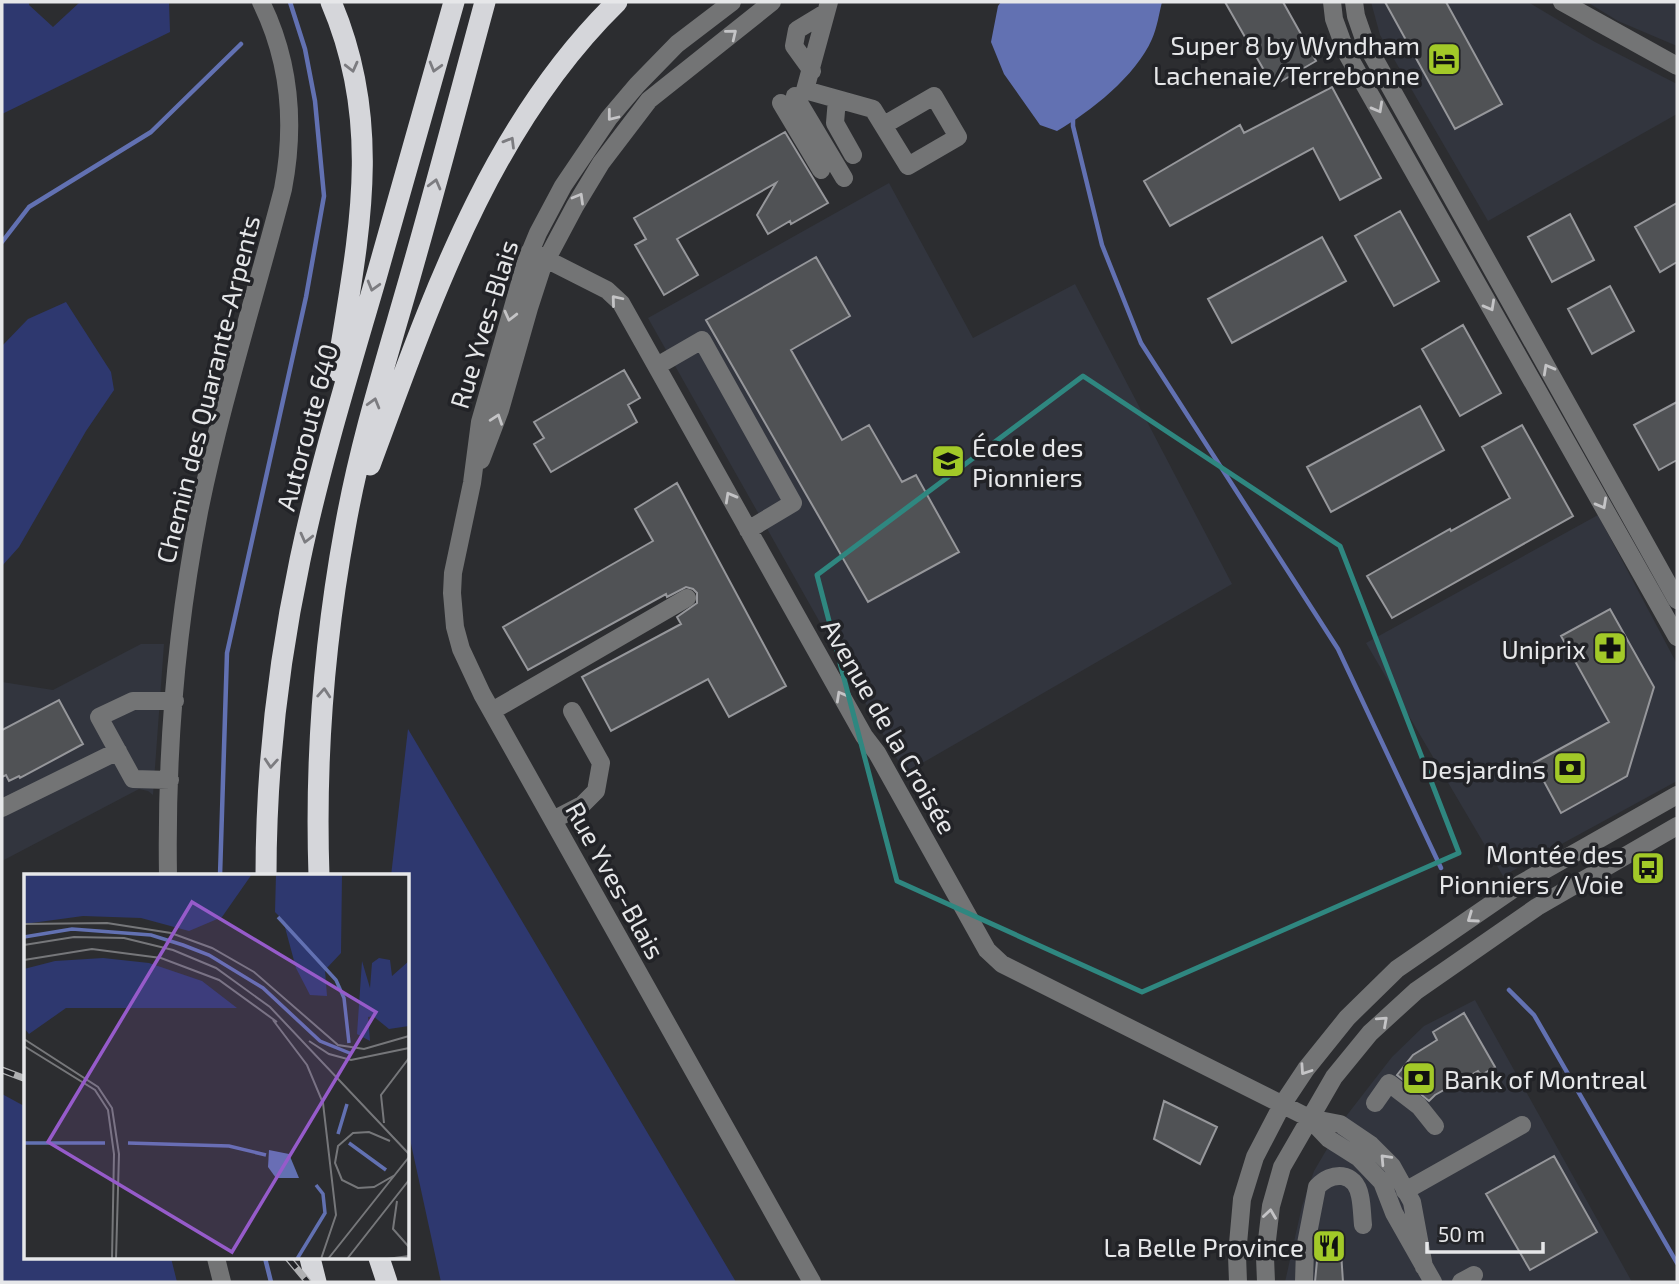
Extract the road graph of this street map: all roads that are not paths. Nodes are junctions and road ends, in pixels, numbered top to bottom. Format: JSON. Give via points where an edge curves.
{"nodes":[{"id":1,"x":261,"y":2,"type":"edge"},
{"id":2,"x":331,"y":2,"type":"edge"},
{"id":3,"x":454,"y":2,"type":"edge"},
{"id":4,"x":485,"y":2,"type":"edge"},
{"id":5,"x":617,"y":2,"type":"edge"},
{"id":6,"x":732,"y":2,"type":"edge"},
{"id":7,"x":772,"y":2,"type":"edge"},
{"id":8,"x":1332,"y":2,"type":"edge"},
{"id":9,"x":1354,"y":2,"type":"edge"},
{"id":10,"x":1562,"y":2,"type":"edge"},
{"id":11,"x":827,"y":7,"type":"edge"},
{"id":12,"x":1677,"y":66,"type":"edge"},
{"id":13,"x":636,"y":85,"type":"junction"},
{"id":14,"x":837,"y":99,"type":"junction"},
{"id":15,"x":649,"y":100,"type":"junction"},
{"id":16,"x":884,"y":125,"type":"dead end"},
{"id":17,"x":853,"y":155,"type":"dead end"},
{"id":18,"x":821,"y":170,"type":"dead end"},
{"id":19,"x":844,"y":178,"type":"dead end"},
{"id":20,"x":1448,"y":191,"type":"junction"},
{"id":21,"x":1431,"y":201,"type":"junction"},
{"id":22,"x":530,"y":251,"type":"junction"},
{"id":23,"x":547,"y":258,"type":"junction"},
{"id":24,"x":657,"y":366,"type":"junction"},
{"id":25,"x":1570,"y":410,"type":"junction"},
{"id":26,"x":1554,"y":419,"type":"junction"},
{"id":27,"x":322,"y":472,"type":"junction"},
{"id":28,"x":472,"y":483,"type":"junction"},
{"id":29,"x":748,"y":530,"type":"junction"},
{"id":30,"x":343,"y":541,"type":"junction"},
{"id":31,"x":1671,"y":595,"type":"edge"},
{"id":32,"x":687,"y":598,"type":"dead end"},
{"id":33,"x":1677,"y":637,"type":"edge"},
{"id":34,"x":175,"y":701,"type":"junction"},
{"id":35,"x":492,"y":711,"type":"junction"},
{"id":36,"x":572,"y":711,"type":"dead end"},
{"id":37,"x":118,"y":751,"type":"junction"},
{"id":38,"x":170,"y":780,"type":"junction"},
{"id":39,"x":1677,"y":795,"type":"edge"},
{"id":40,"x":2,"y":808,"type":"edge"},
{"id":41,"x":553,"y":820,"type":"junction"},
{"id":42,"x":1677,"y":826,"type":"edge"},
{"id":43,"x":168,"y":874,"type":"edge"},
{"id":44,"x":266,"y":874,"type":"edge"},
{"id":45,"x":319,"y":874,"type":"edge"},
{"id":46,"x":1375,"y":1103,"type":"dead end"},
{"id":47,"x":1282,"y":1105,"type":"junction"},
{"id":48,"x":1309,"y":1118,"type":"junction"},
{"id":49,"x":1522,"y":1125,"type":"dead end"},
{"id":50,"x":1435,"y":1126,"type":"dead end"},
{"id":51,"x":1405,"y":1191,"type":"junction"},
{"id":52,"x":1363,"y":1225,"type":"dead end"},
{"id":53,"x":216,"y":1260,"type":"edge"},
{"id":54,"x":310,"y":1260,"type":"edge"},
{"id":55,"x":380,"y":1260,"type":"edge"},
{"id":56,"x":1429,"y":1275,"type":"edge"},
{"id":57,"x":222,"y":1282,"type":"edge"},
{"id":58,"x":316,"y":1282,"type":"edge"},
{"id":59,"x":387,"y":1282,"type":"edge"},
{"id":60,"x":812,"y":1282,"type":"edge"},
{"id":61,"x":1238,"y":1282,"type":"edge"},
{"id":62,"x":1266,"y":1282,"type":"edge"},
{"id":63,"x":1304,"y":1282,"type":"edge"}],
"edges":[{"from":1,"to":34,"type":"street","name":"Chemin des Quarante-Arpents","via":[[285,74],[290,121],[287,162],[200,512]]},
{"from":2,"to":27,"type":"highway","one_way":true,"via":[[357,85],[364,172]]},
{"from":3,"to":27,"type":"highway","name":"Autoroute 640","one_way":true},
{"from":30,"to":4,"type":"highway","one_way":true,"via":[[372,410]]},
{"from":30,"to":5,"type":"highway","one_way":true,"via":[[426,317],[484,187],[552,77]]},
{"from":6,"to":13,"type":"street","name":"Rue Yves-Blais","via":[[677,44]]},
{"from":15,"to":7,"type":"street","name":"Rue Yves-Blais","one_way":true},
{"from":8,"to":21,"type":"street","one_way":true,"via":[[1346,52]]},
{"from":9,"to":20,"type":"street","via":[[1365,42]]},
{"from":10,"to":12,"type":"street"},
{"from":11,"to":14,"type":"street","via":[[806,90]]},
{"from":13,"to":15,"type":"street"},
{"from":13,"to":22,"type":"street","name":"Rue Yves-Blais","one_way":true,"via":[[580,160]]},
{"from":14,"to":16,"type":"street","via":[[873,109]]},
{"from":14,"to":17,"type":"street","via":[[835,123]]},
{"from":23,"to":15,"type":"street","name":"Rue Yves-Blais","one_way":true,"via":[[601,163]]},
{"from":18,"to":19,"type":"street","via":[[788,99]]},
{"from":20,"to":21,"type":"street"},
{"from":25,"to":20,"type":"street","one_way":true},
{"from":21,"to":26,"type":"street","one_way":true},
{"from":22,"to":23,"type":"street","name":"Avenue de la Croisée"},
{"from":22,"to":28,"type":"street","name":"Rue Yves-Blais","one_way":true,"via":[[480,422]]},
{"from":24,"to":23,"type":"street","name":"Avenue de la Croisée","one_way":true,"via":[[615,296]]},
{"from":28,"to":23,"type":"street","name":"Rue Yves-Blais","one_way":true,"via":[[495,428]]},
{"from":29,"to":24,"type":"street","name":"Avenue de la Croisée","one_way":true},
{"from":24,"to":29,"type":"street","via":[[702,340],[793,503]]},
{"from":25,"to":26,"type":"street"},
{"from":25,"to":31,"type":"street"},
{"from":26,"to":31,"type":"street","one_way":true},
{"from":27,"to":44,"type":"highway","name":"Autoroute 640","one_way":true,"via":[[279,681]]},
{"from":28,"to":35,"type":"street","name":"Rue Yves-Blais","via":[[456,554],[452,604],[461,649]]},
{"from":47,"to":29,"type":"street","name":"Avenue de la Croisée","one_way":true,"via":[[1003,964],[987,950]]},
{"from":45,"to":30,"type":"highway","one_way":true,"via":[[324,687]]},
{"from":31,"to":33,"type":"street"},
{"from":32,"to":35,"type":"street"},
{"from":34,"to":37,"type":"street","via":[[133,701],[99,717]]},
{"from":34,"to":38,"type":"street","name":"Chemin des Quarante-Arpents"},
{"from":35,"to":41,"type":"street","name":"Rue Yves-Blais"},
{"from":36,"to":41,"type":"street","via":[[601,763],[596,791],[582,805]]},
{"from":37,"to":38,"type":"street","via":[[134,779]]},
{"from":37,"to":40,"type":"street"},
{"from":38,"to":43,"type":"street","name":"Chemin des Quarante-Arpents"},
{"from":39,"to":47,"type":"street","one_way":true,"via":[[1522,883],[1397,969],[1347,1018]]},
{"from":41,"to":60,"type":"street","name":"Rue Yves-Blais"},
{"from":48,"to":42,"type":"street","one_way":true,"via":[[1334,1077],[1370,1033],[1416,990],[1537,907]]},
{"from":46,"to":50,"type":"street","via":[[1389,1083],[1419,1106]]},
{"from":47,"to":48,"type":"street","name":"Avenue de la Croisée"},
{"from":47,"to":61,"type":"street","via":[[1255,1157],[1242,1199]]},
{"from":51,"to":48,"type":"street","one_way":true,"via":[[1392,1166],[1371,1145],[1340,1124]]},
{"from":48,"to":56,"type":"street","via":[[1382,1182]]},
{"from":62,"to":48,"type":"street","one_way":true,"via":[[1270,1206],[1282,1167]]},
{"from":49,"to":51,"type":"street"},
{"from":51,"to":56,"type":"street","via":[[1412,1202]]},
{"from":52,"to":63,"type":"street","via":[[1360,1195],[1352,1181],[1338,1174],[1323,1181],[1317,1187],[1305,1249]]},
{"from":53,"to":57,"type":"street"},
{"from":54,"to":58,"type":"highway"},
{"from":55,"to":59,"type":"highway"}]}
